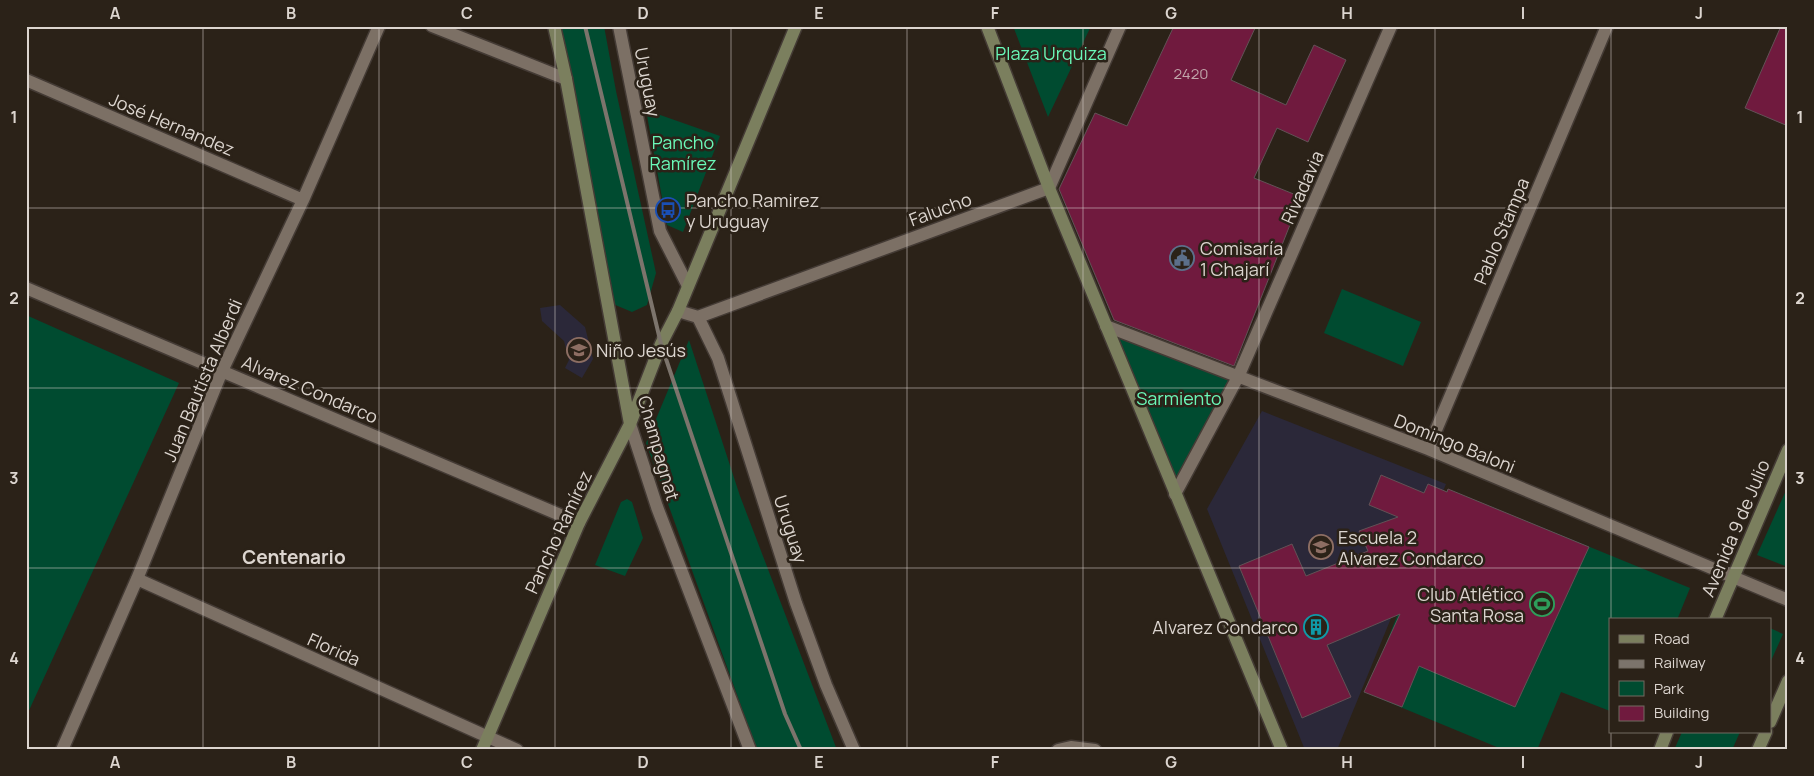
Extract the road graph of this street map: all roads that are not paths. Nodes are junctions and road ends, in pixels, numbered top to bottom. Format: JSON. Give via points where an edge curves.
{"nodes":[{"id":1,"x":379,"y":26,"type":"edge"},
{"id":2,"x":432,"y":26,"type":"edge"},
{"id":3,"x":554,"y":26,"type":"edge"},
{"id":4,"x":619,"y":26,"type":"edge"},
{"id":5,"x":796,"y":26,"type":"edge"},
{"id":6,"x":987,"y":26,"type":"edge"},
{"id":7,"x":1120,"y":26,"type":"edge"},
{"id":8,"x":1391,"y":26,"type":"edge"},
{"id":9,"x":1607,"y":26,"type":"edge"},
{"id":10,"x":26,"y":80,"type":"edge"},
{"id":11,"x":566,"y":80,"type":"junction"},
{"id":12,"x":1049,"y":188,"type":"junction"},
{"id":13,"x":303,"y":200,"type":"junction"},
{"id":14,"x":688,"y":286,"type":"junction"},
{"id":15,"x":26,"y":288,"type":"edge"},
{"id":16,"x":678,"y":311,"type":"junction"},
{"id":17,"x":698,"y":317,"type":"junction"},
{"id":18,"x":1106,"y":326,"type":"junction"},
{"id":19,"x":222,"y":371,"type":"junction"},
{"id":20,"x":1238,"y":377,"type":"junction"},
{"id":21,"x":630,"y":424,"type":"junction"},
{"id":22,"x":1428,"y":449,"type":"junction"},
{"id":23,"x":1788,"y":450,"type":"edge"},
{"id":24,"x":1175,"y":494,"type":"junction"},
{"id":25,"x":579,"y":523,"type":"junction"},
{"id":26,"x":1734,"y":576,"type":"junction"},
{"id":27,"x":137,"y":579,"type":"junction"},
{"id":28,"x":1788,"y":600,"type":"edge"},
{"id":29,"x":1716,"y":618,"type":"edge"},
{"id":30,"x":1788,"y":681,"type":"edge"},
{"id":31,"x":1772,"y":717,"type":"edge"},
{"id":32,"x":1666,"y":734,"type":"edge"},
{"id":33,"x":1765,"y":734,"type":"edge"},
{"id":34,"x":487,"y":738,"type":"junction"},
{"id":35,"x":62,"y":750,"type":"edge"},
{"id":36,"x":482,"y":750,"type":"edge"},
{"id":37,"x":517,"y":750,"type":"edge"},
{"id":38,"x":750,"y":750,"type":"edge"},
{"id":39,"x":854,"y":750,"type":"edge"},
{"id":40,"x":1058,"y":750,"type":"edge"},
{"id":41,"x":1095,"y":750,"type":"edge"},
{"id":42,"x":1282,"y":750,"type":"edge"},
{"id":43,"x":1660,"y":750,"type":"edge"},
{"id":44,"x":1758,"y":750,"type":"edge"}],
"edges":[{"from":1,"to":13,"type":"street","name":"Juan Bautista Alberdi"},
{"from":2,"to":11,"type":"street"},
{"from":3,"to":11,"type":"street","name":"Champagnat"},
{"from":4,"to":14,"type":"street","name":"Uruguay","via":[[660,231]]},
{"from":5,"to":14,"type":"street","name":"Pancho Ramírez"},
{"from":6,"to":12,"type":"street"},
{"from":7,"to":12,"type":"street"},
{"from":8,"to":20,"type":"street","name":"Rivadavia"},
{"from":9,"to":22,"type":"street","name":"Pablo Stampa"},
{"from":10,"to":13,"type":"street","name":"José Hernandez"},
{"from":11,"to":21,"type":"street","name":"Champagnat"},
{"from":12,"to":17,"type":"street","name":"Falucho"},
{"from":12,"to":18,"type":"street"},
{"from":13,"to":19,"type":"street","name":"Juan Bautista Alberdi"},
{"from":14,"to":16,"type":"street","name":"Pancho Ramírez"},
{"from":15,"to":19,"type":"street","name":"Alvarez Condarco"},
{"from":16,"to":17,"type":"street"},
{"from":16,"to":21,"type":"street","name":"Pancho Ramírez","via":[[661,344]]},
{"from":17,"to":39,"type":"street","name":"Uruguay","via":[[718,358],[796,603]]},
{"from":18,"to":20,"type":"street","name":"Domingo Baloni"},
{"from":18,"to":24,"type":"street"},
{"from":19,"to":25,"type":"street","name":"Alvarez Condarco"},
{"from":19,"to":27,"type":"street","name":"Juan Bautista Alberdi"},
{"from":20,"to":22,"type":"street","name":"Domingo Baloni"},
{"from":20,"to":24,"type":"street","name":"Rivadavia"},
{"from":21,"to":25,"type":"street","name":"Pancho Ramírez"},
{"from":21,"to":38,"type":"street","name":"Champagnat","via":[[657,507]]},
{"from":22,"to":26,"type":"street","name":"Domingo Baloni"},
{"from":23,"to":26,"type":"street","name":"Avenida 9 de Julio"},
{"from":24,"to":42,"type":"street"},
{"from":25,"to":34,"type":"street","name":"Pancho Ramírez"},
{"from":26,"to":28,"type":"street","name":"Domingo Baloni"},
{"from":26,"to":29,"type":"street","name":"Avenida 9 de Julio"},
{"from":27,"to":34,"type":"street","name":"Florida"},
{"from":27,"to":35,"type":"street","name":"Juan Bautista Alberdi"},
{"from":30,"to":31,"type":"street"},
{"from":32,"to":43,"type":"street"},
{"from":33,"to":44,"type":"street"},
{"from":34,"to":36,"type":"street","name":"Pancho Ramírez"},
{"from":34,"to":37,"type":"street","name":"Florida"},
{"from":40,"to":41,"type":"street","via":[[1071,747]]}]}
